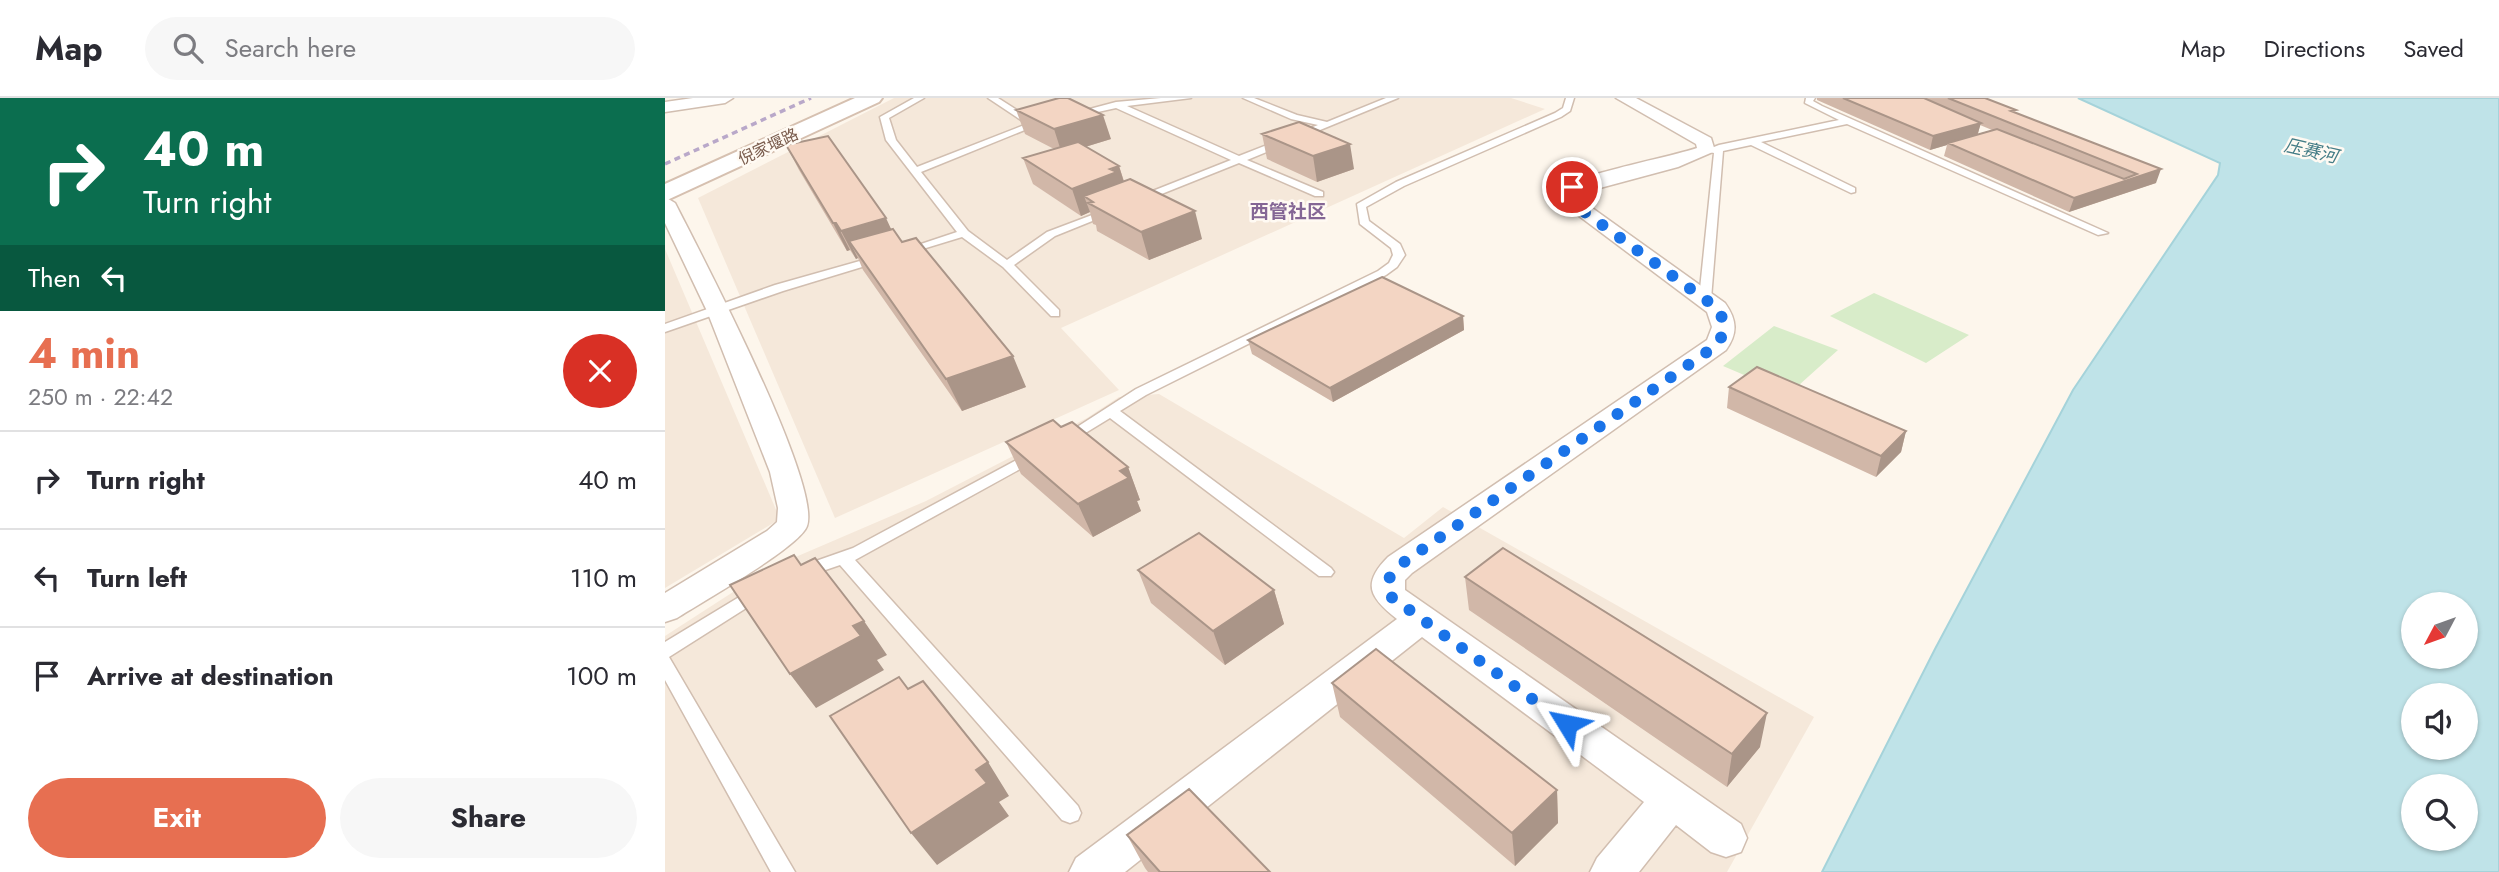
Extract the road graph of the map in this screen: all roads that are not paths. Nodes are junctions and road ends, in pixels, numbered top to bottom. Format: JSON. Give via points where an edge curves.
{"nodes":[{"id":1,"x":725,"y":98,"type":"edge"},
{"id":2,"x":871,"y":98,"type":"edge"},
{"id":3,"x":920,"y":98,"type":"edge"},
{"id":4,"x":992,"y":98,"type":"edge"},
{"id":5,"x":1101,"y":98,"type":"edge"},
{"id":6,"x":1187,"y":98,"type":"edge"},
{"id":7,"x":1247,"y":98,"type":"edge"},
{"id":8,"x":1394,"y":98,"type":"edge"},
{"id":9,"x":1570,"y":98,"type":"edge"},
{"id":10,"x":1624,"y":98,"type":"edge"},
{"id":11,"x":1811,"y":98,"type":"edge"},
{"id":12,"x":1117,"y":105,"type":"junction"},
{"id":13,"x":665,"y":107,"type":"edge"},
{"id":14,"x":1846,"y":121,"type":"junction"},
{"id":15,"x":1031,"y":123,"type":"junction"},
{"id":16,"x":1325,"y":124,"type":"junction"},
{"id":17,"x":1753,"y":142,"type":"junction"},
{"id":18,"x":1712,"y":150,"type":"junction"},
{"id":19,"x":1941,"y":152,"type":"edge"},
{"id":20,"x":1927,"y":156,"type":"junction"},
{"id":21,"x":1235,"y":161,"type":"junction"},
{"id":22,"x":915,"y":171,"type":"junction"},
{"id":23,"x":1851,"y":190,"type":"dead end"},
{"id":24,"x":1319,"y":194,"type":"dead end"},
{"id":25,"x":666,"y":205,"type":"edge"},
{"id":26,"x":964,"y":233,"type":"junction"},
{"id":27,"x":2102,"y":233,"type":"dead end"},
{"id":28,"x":1007,"y":265,"type":"junction"},
{"id":29,"x":1705,"y":299,"type":"junction"},
{"id":30,"x":719,"y":311,"type":"junction"},
{"id":31,"x":1055,"y":313,"type":"dead end"},
{"id":32,"x":665,"y":328,"type":"edge"},
{"id":33,"x":1112,"y":412,"type":"junction"},
{"id":34,"x":842,"y":557,"type":"junction"},
{"id":35,"x":1325,"y":572,"type":"dead end"},
{"id":36,"x":665,"y":609,"type":"edge"},
{"id":37,"x":1421,"y":620,"type":"junction"},
{"id":38,"x":665,"y":651,"type":"edge"},
{"id":39,"x":665,"y":663,"type":"edge"},
{"id":40,"x":1672,"y":799,"type":"junction"},
{"id":41,"x":1070,"y":813,"type":"dead end"},
{"id":42,"x":1726,"y":838,"type":"dead end"},
{"id":43,"x":783,"y":872,"type":"edge"},
{"id":44,"x":1091,"y":872,"type":"edge"},
{"id":45,"x":1612,"y":872,"type":"edge"}],
"edges":[{"from":1,"to":13,"type":"street"},
{"from":2,"to":25,"type":"main road","name":"倪家堰路"},
{"from":3,"to":22,"type":"lane","via":[[884,117],[891,140]]},
{"from":4,"to":15,"type":"lane"},
{"from":5,"to":12,"type":"lane"},
{"from":6,"to":12,"type":"lane"},
{"from":7,"to":16,"type":"lane"},
{"from":8,"to":16,"type":"lane"},
{"from":9,"to":33,"type":"lane","via":[[1558,115],[1400,184],[1361,206],[1364,222],[1396,246],[1399,255],[1382,273],[1141,392]]},
{"from":10,"to":18,"type":"street"},
{"from":11,"to":14,"type":"lane","via":[[1808,101]]},
{"from":12,"to":15,"type":"lane"},
{"from":12,"to":21,"type":"lane"},
{"from":14,"to":17,"type":"lane"},
{"from":14,"to":20,"type":"lane"},
{"from":15,"to":22,"type":"lane"},
{"from":16,"to":21,"type":"lane"},
{"from":17,"to":18,"type":"lane"},
{"from":17,"to":23,"type":"lane"},
{"from":18,"to":29,"type":"lane"},
{"from":18,"to":29,"type":"street","via":[[1572,187],[1561,195]]},
{"from":19,"to":20,"type":"lane"},
{"from":20,"to":27,"type":"lane"},
{"from":21,"to":24,"type":"lane"},
{"from":21,"to":28,"type":"lane","via":[[1051,234]]},
{"from":22,"to":26,"type":"lane"},
{"from":25,"to":30,"type":"street"},
{"from":26,"to":28,"type":"lane"},
{"from":26,"to":30,"type":"lane","via":[[779,288]]},
{"from":28,"to":31,"type":"lane"},
{"from":29,"to":37,"type":"street","via":[[1724,320],[1725,332],[1717,345],[1388,576],[1390,596]]},
{"from":30,"to":32,"type":"lane"},
{"from":30,"to":36,"type":"street","via":[[785,472],[792,526]]},
{"from":33,"to":34,"type":"lane","via":[[859,552]]},
{"from":33,"to":35,"type":"lane"},
{"from":34,"to":38,"type":"lane","via":[[755,592]]},
{"from":34,"to":41,"type":"lane"},
{"from":37,"to":40,"type":"street"},
{"from":37,"to":44,"type":"street"},
{"from":39,"to":43,"type":"lane"},
{"from":40,"to":42,"type":"street"},
{"from":40,"to":45,"type":"street"}]}
